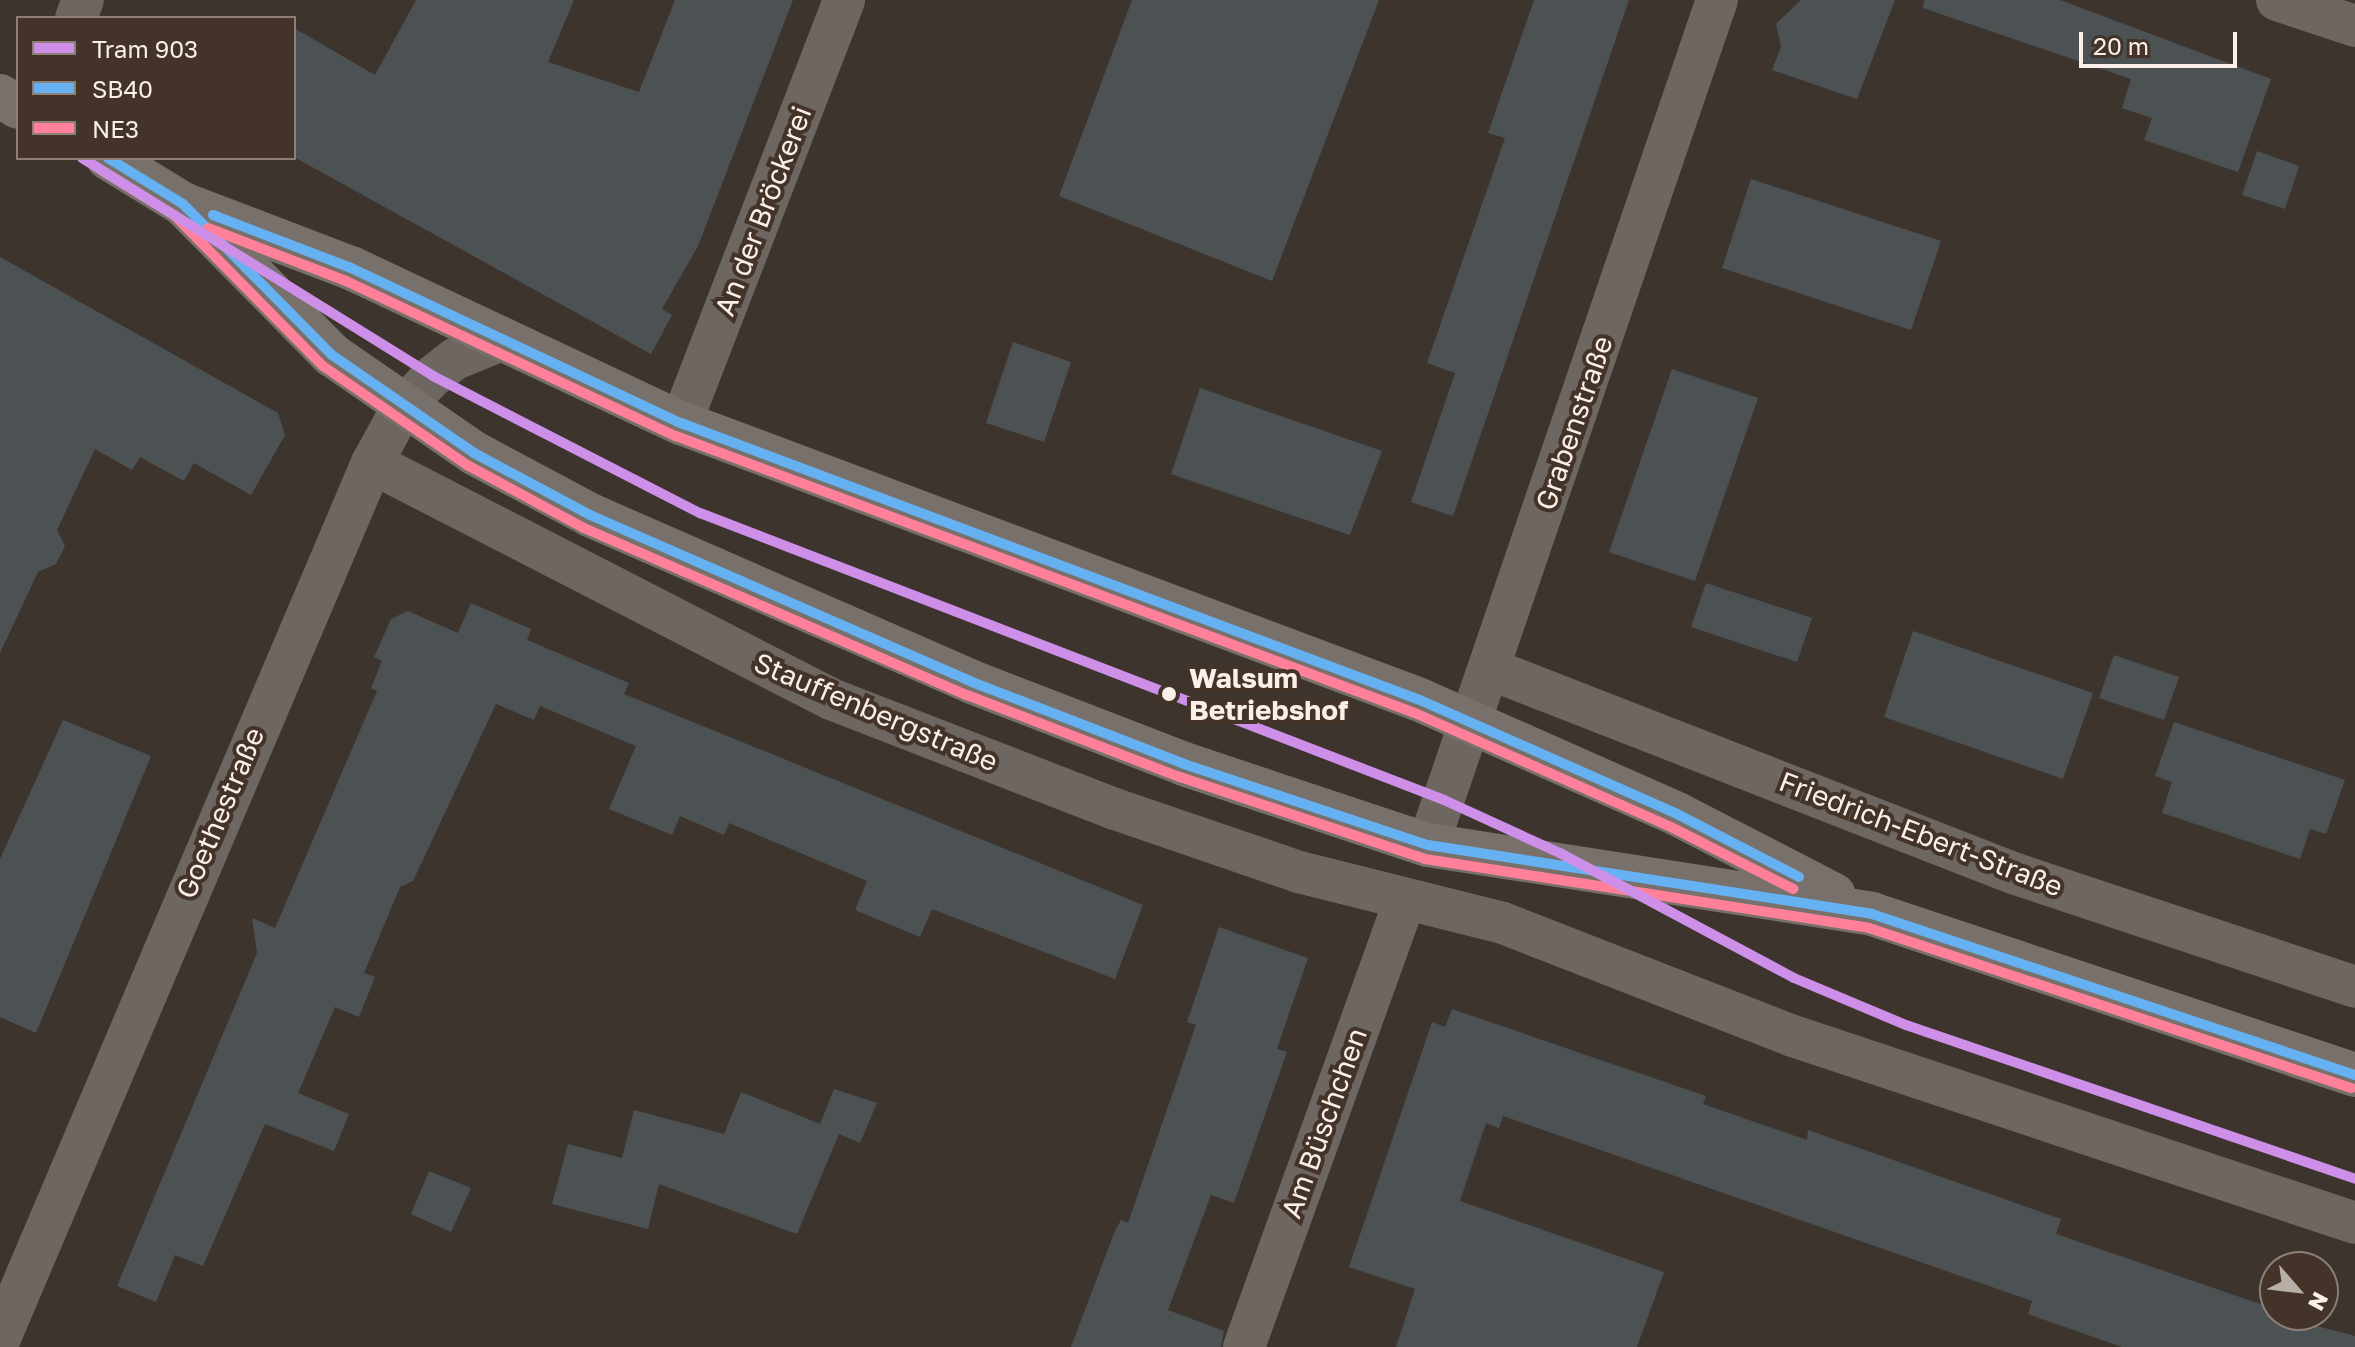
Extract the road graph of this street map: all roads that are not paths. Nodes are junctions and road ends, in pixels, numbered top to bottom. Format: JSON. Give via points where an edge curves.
{"nodes":[{"id":1,"x":844,"y":0,"type":"edge"},
{"id":2,"x":1717,"y":0,"type":"edge"},
{"id":3,"x":2277,"y":0,"type":"edge"},
{"id":4,"x":2355,"y":26,"type":"edge"},
{"id":5,"x":111,"y":160,"type":"edge"},
{"id":6,"x":183,"y":204,"type":"junction"},
{"id":7,"x":504,"y":339,"type":"junction"},
{"id":8,"x":402,"y":408,"type":"junction"},
{"id":9,"x":681,"y":423,"type":"junction"},
{"id":10,"x":372,"y":463,"type":"junction"},
{"id":11,"x":1490,"y":669,"type":"junction"},
{"id":12,"x":1472,"y":722,"type":"junction"},
{"id":13,"x":1428,"y":845,"type":"junction"},
{"id":14,"x":1405,"y":899,"type":"junction"},
{"id":15,"x":1872,"y":914,"type":"junction"},
{"id":16,"x":2355,"y":987,"type":"edge"},
{"id":17,"x":2355,"y":1075,"type":"edge"},
{"id":18,"x":2355,"y":1223,"type":"edge"},
{"id":19,"x":0,"y":1338,"type":"edge"},
{"id":20,"x":1244,"y":1347,"type":"edge"}],
"edges":[{"from":1,"to":9,"type":"street","name":"An der Bröckerei"},
{"from":2,"to":11,"type":"street","name":"Grabenstraße"},
{"from":3,"to":4,"type":"street"},
{"from":5,"to":6,"type":"main road"},
{"from":6,"to":7,"type":"main road","via":[[351,268]]},
{"from":6,"to":8,"type":"main road","via":[[332,355]]},
{"from":7,"to":8,"type":"street","name":"Goethestraße","via":[[455,359]]},
{"from":7,"to":9,"type":"main road"},
{"from":8,"to":10,"type":"street","name":"Goethestraße"},
{"from":8,"to":13,"type":"main road","via":[[590,515],[958,676],[1184,764]]},
{"from":9,"to":12,"type":"main road"},
{"from":10,"to":14,"type":"street","name":"Stauffenbergstraße","via":[[831,699],[1115,809],[1299,872]]},
{"from":10,"to":19,"type":"street","name":"Goethestraße"},
{"from":11,"to":12,"type":"street","name":"Grabenstraße"},
{"from":11,"to":16,"type":"street","name":"Friedrich-Ebert-Straße","via":[[2013,873]]},
{"from":12,"to":13,"type":"street","name":"Grabenstraße"},
{"from":12,"to":15,"type":"main road","via":[[1679,815]]},
{"from":13,"to":15,"type":"main road"},
{"from":14,"to":18,"type":"street","name":"Stauffenbergstraße","via":[[1503,923],[1793,1036]]},
{"from":14,"to":20,"type":"street","name":"Am Büschchen"},
{"from":15,"to":17,"type":"main road"}]}
